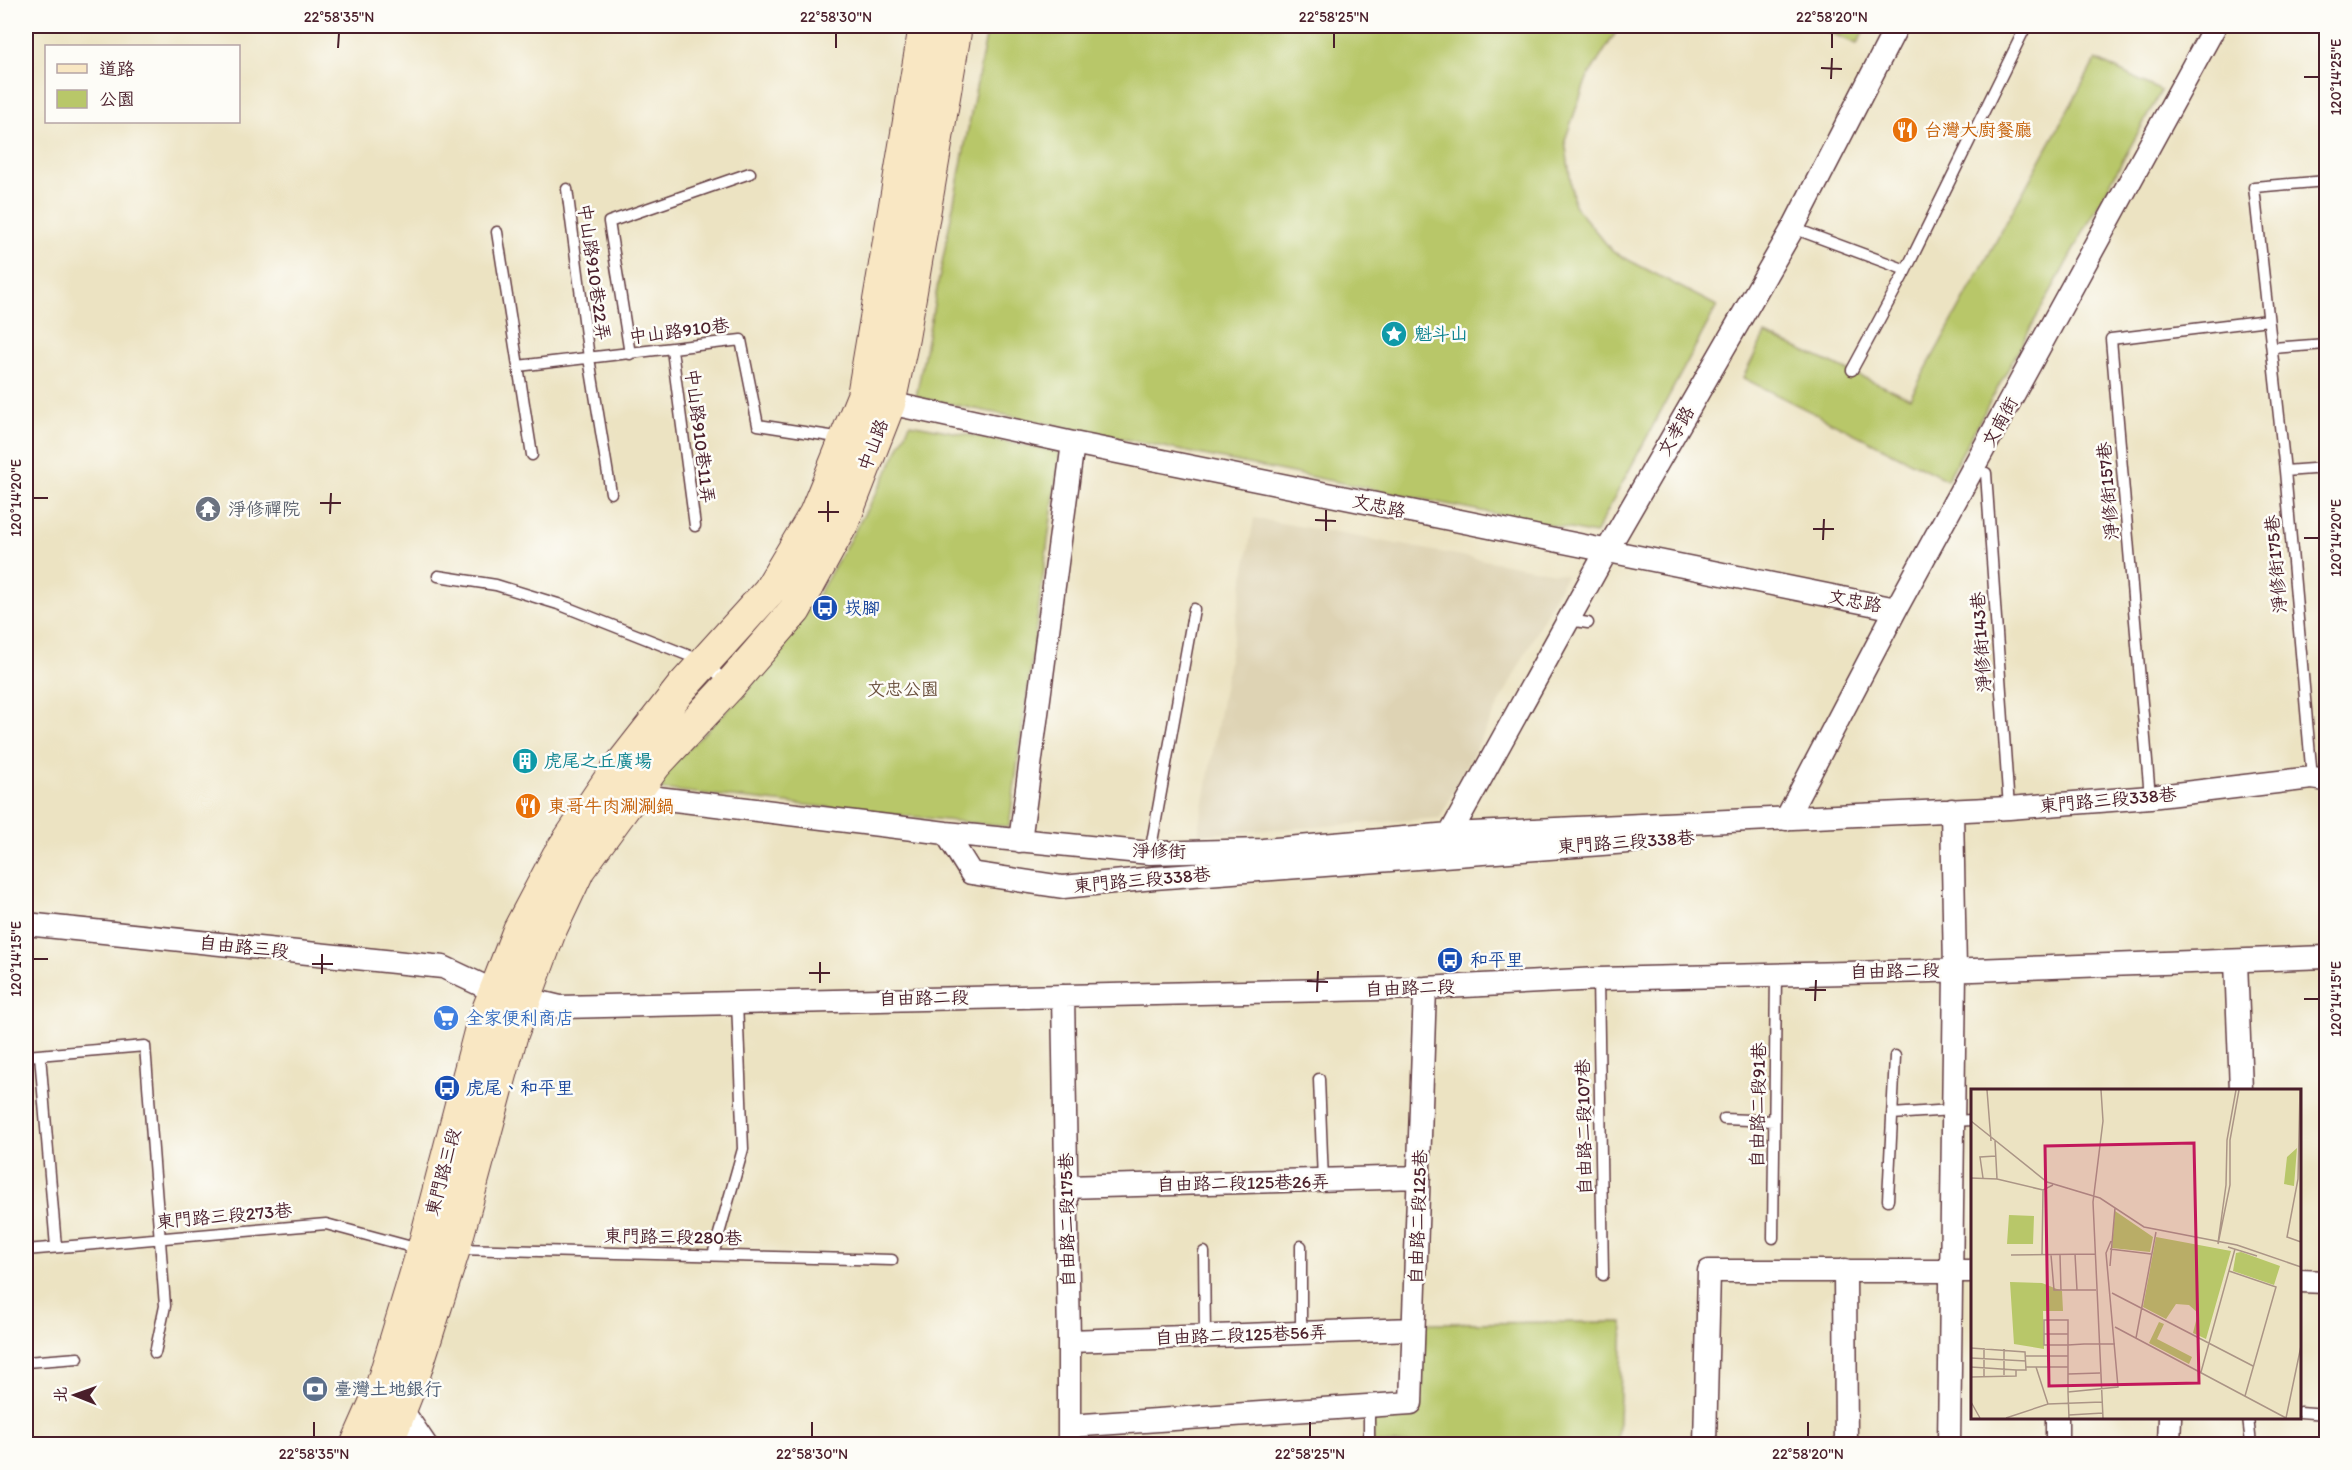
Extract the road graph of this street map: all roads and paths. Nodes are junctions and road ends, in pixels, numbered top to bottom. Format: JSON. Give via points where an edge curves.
{"nodes":[{"id":1,"x":925,"y":26,"type":"edge"},
{"id":2,"x":956,"y":26,"type":"edge"},
{"id":3,"x":1897,"y":26,"type":"edge"},
{"id":4,"x":2026,"y":26,"type":"edge"},
{"id":5,"x":2215,"y":26,"type":"edge"},
{"id":6,"x":750,"y":173,"type":"dead end"},
{"id":7,"x":2326,"y":181,"type":"edge"},
{"id":8,"x":567,"y":189,"type":"dead end"},
{"id":9,"x":1793,"y":228,"type":"junction"},
{"id":10,"x":497,"y":232,"type":"dead end"},
{"id":11,"x":1906,"y":270,"type":"junction"},
{"id":12,"x":2268,"y":320,"type":"junction"},
{"id":13,"x":2326,"y":344,"type":"edge"},
{"id":14,"x":2272,"y":348,"type":"junction"},
{"id":15,"x":672,"y":350,"type":"junction"},
{"id":16,"x":630,"y":354,"type":"junction"},
{"id":17,"x":590,"y":358,"type":"junction"},
{"id":18,"x":518,"y":366,"type":"junction"},
{"id":19,"x":1852,"y":370,"type":"dead end"},
{"id":20,"x":876,"y":400,"type":"junction"},
{"id":21,"x":846,"y":438,"type":"junction"},
{"id":22,"x":1073,"y":443,"type":"junction"},
{"id":23,"x":532,"y":455,"type":"dead end"},
{"id":24,"x":2326,"y":468,"type":"edge"},
{"id":25,"x":2285,"y":471,"type":"junction"},
{"id":26,"x":1986,"y":473,"type":"dead end"},
{"id":27,"x":611,"y":494,"type":"dead end"},
{"id":28,"x":695,"y":526,"type":"dead end"},
{"id":29,"x":1606,"y":552,"type":"junction"},
{"id":30,"x":438,"y":576,"type":"dead end"},
{"id":31,"x":1194,"y":609,"type":"dead end"},
{"id":32,"x":1896,"y":609,"type":"junction"},
{"id":33,"x":705,"y":662,"type":"junction"},
{"id":34,"x":729,"y":686,"type":"junction"},
{"id":35,"x":2319,"y":779,"type":"edge"},
{"id":36,"x":622,"y":787,"type":"junction"},
{"id":37,"x":2150,"y":797,"type":"junction"},
{"id":38,"x":2009,"y":808,"type":"junction"},
{"id":39,"x":1952,"y":810,"type":"junction"},
{"id":40,"x":1786,"y":819,"type":"junction"},
{"id":41,"x":946,"y":834,"type":"junction"},
{"id":42,"x":1450,"y":834,"type":"junction"},
{"id":43,"x":1020,"y":842,"type":"junction"},
{"id":44,"x":1150,"y":853,"type":"junction"},
{"id":45,"x":26,"y":924,"type":"edge"},
{"id":46,"x":2326,"y":957,"type":"edge"},
{"id":47,"x":2236,"y":961,"type":"junction"},
{"id":48,"x":1955,"y":970,"type":"junction"},
{"id":49,"x":1776,"y":974,"type":"junction"},
{"id":50,"x":1598,"y":979,"type":"junction"},
{"id":51,"x":1425,"y":988,"type":"junction"},
{"id":52,"x":494,"y":991,"type":"junction"},
{"id":53,"x":1063,"y":996,"type":"junction"},
{"id":54,"x":524,"y":999,"type":"junction"},
{"id":55,"x":737,"y":1002,"type":"junction"},
{"id":56,"x":40,"y":1055,"type":"junction"},
{"id":57,"x":26,"y":1056,"type":"edge"},
{"id":58,"x":1894,"y":1056,"type":"dead end"},
{"id":59,"x":1318,"y":1079,"type":"dead end"},
{"id":60,"x":2241,"y":1089,"type":"edge"},
{"id":61,"x":1892,"y":1114,"type":"junction"},
{"id":62,"x":1959,"y":1117,"type":"edge"},
{"id":63,"x":1724,"y":1119,"type":"dead end"},
{"id":64,"x":1774,"y":1121,"type":"junction"},
{"id":65,"x":1419,"y":1177,"type":"junction"},
{"id":66,"x":1323,"y":1181,"type":"junction"},
{"id":67,"x":1066,"y":1187,"type":"junction"},
{"id":68,"x":1888,"y":1200,"type":"dead end"},
{"id":69,"x":1773,"y":1238,"type":"dead end"},
{"id":70,"x":159,"y":1239,"type":"junction"},
{"id":71,"x":1300,"y":1246,"type":"dead end"},
{"id":72,"x":56,"y":1247,"type":"junction"},
{"id":73,"x":454,"y":1249,"type":"junction"},
{"id":74,"x":26,"y":1250,"type":"edge"},
{"id":75,"x":423,"y":1250,"type":"junction"},
{"id":76,"x":1204,"y":1252,"type":"dead end"},
{"id":77,"x":713,"y":1255,"type":"junction"},
{"id":78,"x":892,"y":1260,"type":"dead end"},
{"id":79,"x":1845,"y":1270,"type":"junction"},
{"id":80,"x":1962,"y":1271,"type":"edge"},
{"id":81,"x":1603,"y":1275,"type":"dead end"},
{"id":82,"x":2301,"y":1281,"type":"edge"},
{"id":83,"x":2326,"y":1282,"type":"edge"},
{"id":84,"x":1413,"y":1329,"type":"junction"},
{"id":85,"x":1301,"y":1332,"type":"junction"},
{"id":86,"x":1205,"y":1335,"type":"junction"},
{"id":87,"x":1069,"y":1341,"type":"junction"},
{"id":88,"x":155,"y":1353,"type":"dead end"},
{"id":89,"x":78,"y":1358,"type":"dead end"},
{"id":90,"x":26,"y":1362,"type":"edge"},
{"id":91,"x":391,"y":1401,"type":"junction"},
{"id":92,"x":1369,"y":1406,"type":"junction"},
{"id":93,"x":2301,"y":1412,"type":"edge"},
{"id":94,"x":2326,"y":1414,"type":"edge"},
{"id":95,"x":2057,"y":1419,"type":"edge"},
{"id":96,"x":2170,"y":1419,"type":"edge"},
{"id":97,"x":2248,"y":1419,"type":"edge"},
{"id":98,"x":1069,"y":1435,"type":"edge"},
{"id":99,"x":357,"y":1444,"type":"edge"},
{"id":100,"x":387,"y":1444,"type":"edge"},
{"id":101,"x":425,"y":1444,"type":"edge"},
{"id":102,"x":1369,"y":1444,"type":"edge"},
{"id":103,"x":1705,"y":1444,"type":"edge"},
{"id":104,"x":1846,"y":1444,"type":"edge"},
{"id":105,"x":1949,"y":1444,"type":"edge"},
{"id":106,"x":2056,"y":1444,"type":"edge"},
{"id":107,"x":2169,"y":1444,"type":"edge"},
{"id":108,"x":2251,"y":1444,"type":"edge"}],
"edges":[{"from":1,"to":20,"type":"main road","name":"中山路"},
{"from":2,"to":20,"type":"main road","name":"中山路","via":[[905,326]]},
{"from":3,"to":9,"type":"street","name":"文孝路"},
{"from":4,"to":11,"type":"lane"},
{"from":5,"to":32,"type":"street","name":"文南街"},
{"from":6,"to":16,"type":"lane","via":[[609,222]]},
{"from":7,"to":12,"type":"lane","name":"淨修街175巷","via":[[2254,187]]},
{"from":8,"to":17,"type":"lane","name":"中山路910巷22弄"},
{"from":9,"to":11,"type":"lane"},
{"from":9,"to":29,"type":"street","name":"文孝路"},
{"from":10,"to":18,"type":"lane"},
{"from":11,"to":19,"type":"lane"},
{"from":12,"to":14,"type":"lane","name":"淨修街175巷"},
{"from":12,"to":37,"type":"lane","name":"淨修街157巷","via":[[2111,339]]},
{"from":13,"to":14,"type":"lane"},
{"from":14,"to":25,"type":"lane","name":"淨修街175巷"},
{"from":15,"to":16,"type":"lane","name":"中山路910巷"},
{"from":15,"to":21,"type":"lane","name":"中山路910巷","via":[[741,340],[758,425]]},
{"from":15,"to":28,"type":"lane","name":"中山路910巷11弄"},
{"from":16,"to":17,"type":"lane","name":"中山路910巷"},
{"from":17,"to":18,"type":"lane","name":"中山路910巷"},
{"from":17,"to":27,"type":"lane","name":"中山路910巷22弄"},
{"from":18,"to":23,"type":"lane"},
{"from":20,"to":21,"type":"main road","name":"中山路"},
{"from":20,"to":22,"type":"street","name":"文忠路"},
{"from":20,"to":34,"type":"main road","name":"中山路","via":[[843,522],[795,610]]},
{"from":21,"to":33,"type":"main road","name":"中山路","via":[[815,514],[769,591]]},
{"from":22,"to":29,"type":"street","name":"文忠路"},
{"from":22,"to":43,"type":"street"},
{"from":24,"to":25,"type":"lane"},
{"from":25,"to":35,"type":"lane","name":"淨修街175巷"},
{"from":26,"to":38,"type":"lane","name":"淨修街143巷"},
{"from":29,"to":32,"type":"street","name":"文忠路"},
{"from":29,"to":42,"type":"street","name":"文孝路","via":[[1579,622]]},
{"from":30,"to":33,"type":"lane","via":[[496,585],[558,604]]},
{"from":31,"to":44,"type":"lane"},
{"from":32,"to":40,"type":"street","name":"文南街"},
{"from":33,"to":34,"type":"lane"},
{"from":33,"to":36,"type":"main road","name":"中山路","via":[[682,687]]},
{"from":34,"to":36,"type":"main road","name":"中山路","via":[[655,765]]},
{"from":35,"to":37,"type":"street","name":"東門路三段338巷"},
{"from":36,"to":41,"type":"street","name":"淨修街"},
{"from":36,"to":52,"type":"main road","name":"東門路三段","via":[[558,856],[519,930]]},
{"from":36,"to":54,"type":"main road","name":"東門路三段","via":[[550,931]]},
{"from":37,"to":38,"type":"street","name":"東門路三段338巷"},
{"from":38,"to":39,"type":"street","name":"東門路三段338巷"},
{"from":39,"to":40,"type":"street","name":"東門路三段338巷"},
{"from":39,"to":48,"type":"street"},
{"from":40,"to":41,"type":"street","name":"東門路三段338巷","via":[[1764,831],[1063,887],[971,873]]},
{"from":40,"to":42,"type":"street","name":"淨修街"},
{"from":41,"to":43,"type":"street","name":"淨修街"},
{"from":42,"to":44,"type":"street","name":"淨修街","via":[[1263,850]]},
{"from":43,"to":44,"type":"street","name":"淨修街"},
{"from":45,"to":52,"type":"street","name":"自由路三段","via":[[443,967]]},
{"from":46,"to":47,"type":"street","name":"自由路二段"},
{"from":47,"to":48,"type":"street","name":"自由路二段"},
{"from":47,"to":60,"type":"street"},
{"from":48,"to":49,"type":"street","name":"自由路二段"},
{"from":48,"to":62,"type":"street"},
{"from":49,"to":50,"type":"street","name":"自由路二段"},
{"from":49,"to":64,"type":"lane","name":"自由路二段91巷"},
{"from":50,"to":51,"type":"street","name":"自由路二段"},
{"from":50,"to":81,"type":"lane","name":"自由路二段107巷"},
{"from":51,"to":53,"type":"street","name":"自由路二段"},
{"from":51,"to":65,"type":"street","name":"自由路二段125巷"},
{"from":52,"to":54,"type":"street","name":"自由路二段"},
{"from":52,"to":75,"type":"main road","name":"東門路三段"},
{"from":53,"to":55,"type":"street","name":"自由路二段"},
{"from":53,"to":67,"type":"street","name":"自由路二段175巷"},
{"from":54,"to":55,"type":"street","name":"自由路二段","via":[[560,1007]]},
{"from":54,"to":73,"type":"main road","name":"東門路三段","via":[[508,1045]]},
{"from":55,"to":77,"type":"lane","via":[[743,1149]]},
{"from":56,"to":57,"type":"lane"},
{"from":56,"to":70,"type":"lane","via":[[145,1046]]},
{"from":56,"to":72,"type":"lane"},
{"from":58,"to":61,"type":"lane"},
{"from":59,"to":66,"type":"lane"},
{"from":61,"to":62,"type":"lane"},
{"from":61,"to":68,"type":"lane"},
{"from":62,"to":80,"type":"street"},
{"from":63,"to":64,"type":"lane"},
{"from":64,"to":69,"type":"lane","name":"自由路二段91巷"},
{"from":65,"to":66,"type":"street","name":"自由路二段125巷26弄"},
{"from":65,"to":84,"type":"street","name":"自由路二段125巷"},
{"from":66,"to":67,"type":"street","name":"自由路二段125巷26弄"},
{"from":67,"to":87,"type":"street","name":"自由路二段175巷"},
{"from":70,"to":72,"type":"lane","name":"東門路三段273巷"},
{"from":70,"to":75,"type":"lane","name":"東門路三段273巷","via":[[326,1224]]},
{"from":70,"to":88,"type":"lane","via":[[165,1306]]},
{"from":71,"to":85,"type":"lane"},
{"from":72,"to":74,"type":"lane","name":"東門路三段273巷"},
{"from":73,"to":77,"type":"lane","name":"東門路三段280巷"},
{"from":73,"to":91,"type":"main road","name":"東門路三段"},
{"from":75,"to":91,"type":"main road","name":"東門路三段"},
{"from":76,"to":86,"type":"lane"},
{"from":77,"to":78,"type":"lane","name":"東門路三段280巷"},
{"from":79,"to":80,"type":"street"},
{"from":79,"to":103,"type":"street","via":[[1709,1271]]},
{"from":79,"to":104,"type":"street"},
{"from":80,"to":105,"type":"street"},
{"from":82,"to":83,"type":"street"},
{"from":84,"to":85,"type":"street","name":"自由路二段125巷56弄"},
{"from":84,"to":92,"type":"street","name":"自由路二段125巷","via":[[1412,1402]]},
{"from":85,"to":86,"type":"street","name":"自由路二段125巷56弄"},
{"from":86,"to":87,"type":"street","name":"自由路二段125巷56弄"},
{"from":87,"to":98,"type":"street","name":"自由路二段175巷"},
{"from":89,"to":90,"type":"lane"},
{"from":91,"to":99,"type":"main road","name":"東門路三段"},
{"from":91,"to":100,"type":"main road","name":"東門路三段"},
{"from":91,"to":101,"type":"street"},
{"from":92,"to":98,"type":"street"},
{"from":92,"to":102,"type":"lane"},
{"from":93,"to":94,"type":"lane"},
{"from":95,"to":106,"type":"street"},
{"from":96,"to":107,"type":"street"},
{"from":97,"to":108,"type":"lane"}]}
